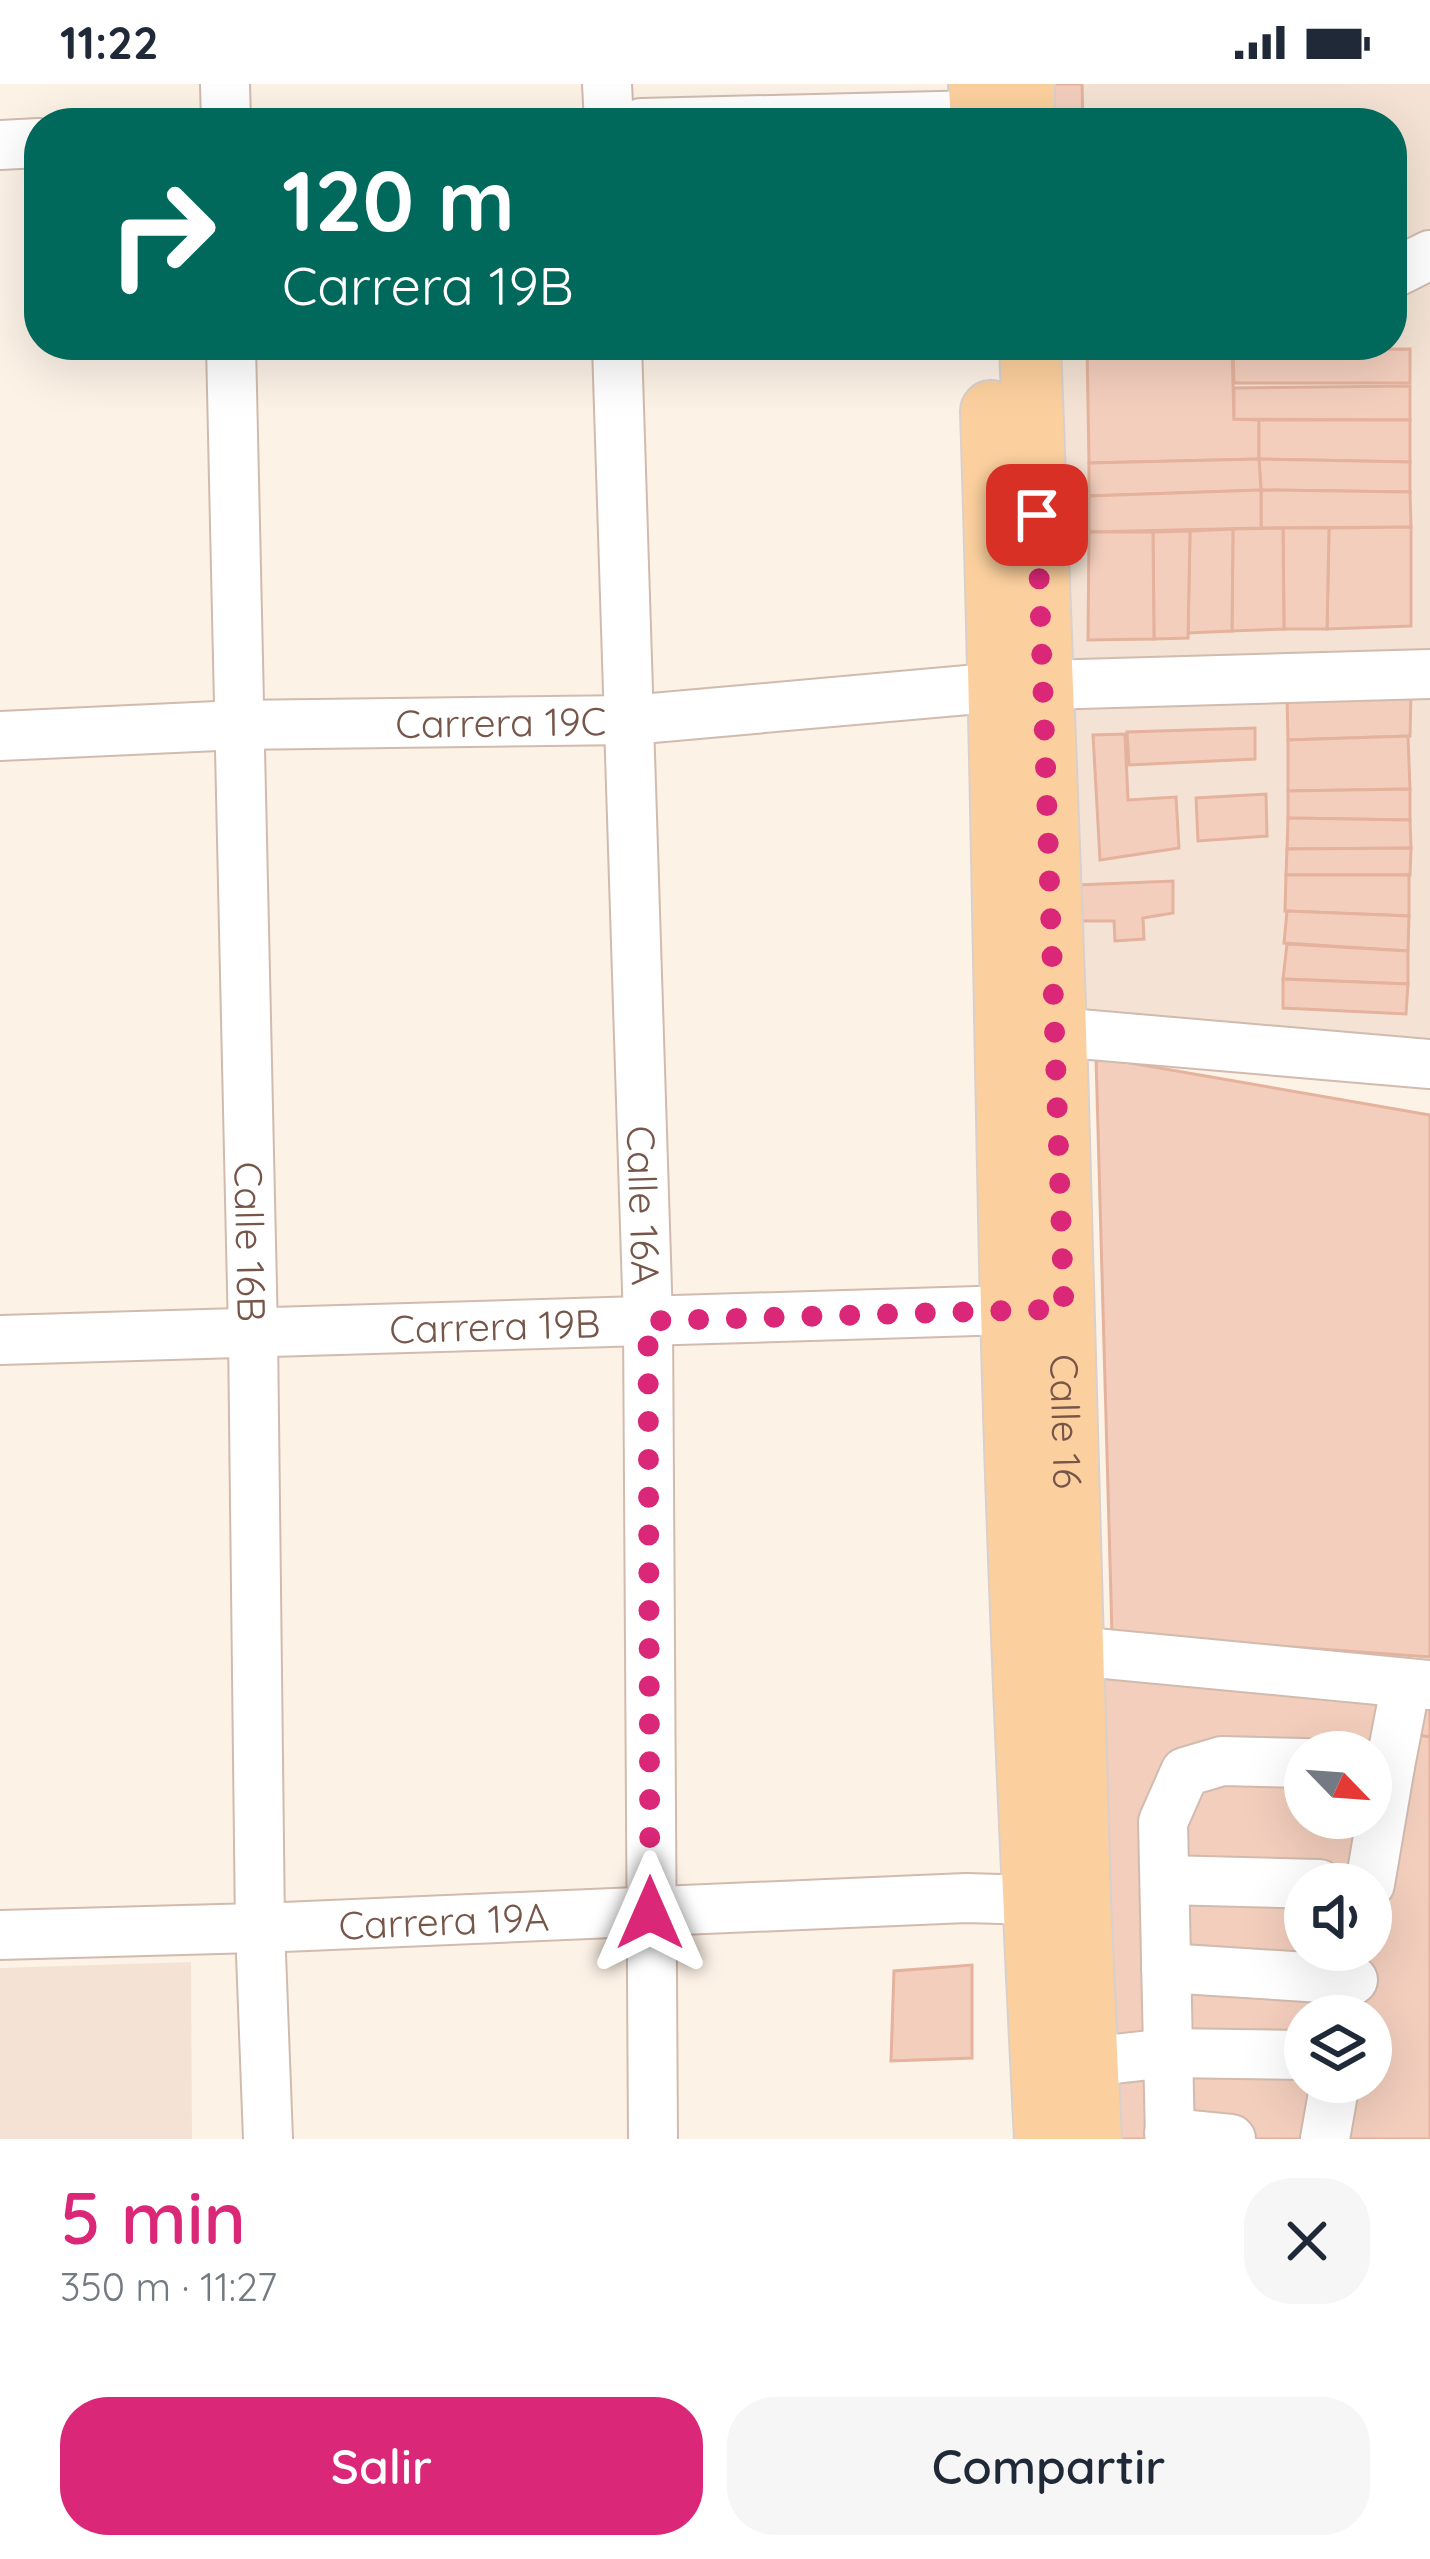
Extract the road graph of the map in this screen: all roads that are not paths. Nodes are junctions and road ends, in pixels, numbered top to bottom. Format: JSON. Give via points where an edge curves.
{"nodes":[{"id":1,"x":998,"y":106,"type":"edge"},
{"id":2,"x":956,"y":108,"type":"edge"},
{"id":3,"x":231,"y":360,"type":"edge"},
{"id":4,"x":617,"y":360,"type":"edge"},
{"id":5,"x":989,"y":360,"type":"edge"},
{"id":6,"x":1030,"y":360,"type":"edge"},
{"id":7,"x":1430,"y":674,"type":"edge"},
{"id":8,"x":1022,"y":686,"type":"junction"},
{"id":9,"x":630,"y":720,"type":"junction"},
{"id":10,"x":239,"y":724,"type":"junction"},
{"id":11,"x":0,"y":736,"type":"edge"},
{"id":12,"x":1056,"y":1032,"type":"junction"},
{"id":13,"x":1430,"y":1064,"type":"edge"},
{"id":14,"x":1038,"y":1309,"type":"junction"},
{"id":15,"x":648,"y":1321,"type":"junction"},
{"id":16,"x":253,"y":1333,"type":"junction"},
{"id":17,"x":0,"y":1340,"type":"edge"},
{"id":18,"x":1074,"y":1651,"type":"junction"},
{"id":19,"x":1418,"y":1684,"type":"edge"},
{"id":20,"x":1392,"y":1740,"type":"edge"},
{"id":21,"x":1284,"y":1762,"type":"edge"},
{"id":22,"x":1165,"y":1880,"type":"junction"},
{"id":23,"x":1284,"y":1883,"type":"edge"},
{"id":24,"x":1033,"y":1900,"type":"junction"},
{"id":25,"x":650,"y":1913,"type":"junction"},
{"id":26,"x":260,"y":1928,"type":"junction"},
{"id":27,"x":0,"y":1935,"type":"edge"},
{"id":28,"x":1166,"y":1968,"type":"junction"},
{"id":29,"x":1352,"y":1982,"type":"edge"},
{"id":30,"x":1168,"y":2053,"type":"junction"},
{"id":31,"x":1284,"y":2055,"type":"edge"},
{"id":32,"x":1088,"y":2062,"type":"junction"},
{"id":33,"x":1331,"y":2103,"type":"edge"},
{"id":34,"x":1169,"y":2136,"type":"edge"},
{"id":35,"x":268,"y":2139,"type":"edge"},
{"id":36,"x":653,"y":2139,"type":"edge"},
{"id":37,"x":1045,"y":2139,"type":"edge"},
{"id":38,"x":1091,"y":2139,"type":"edge"},
{"id":39,"x":1231,"y":2139,"type":"edge"},
{"id":40,"x":1325,"y":2139,"type":"edge"}],
"edges":[{"from":1,"to":2,"type":"street"},
{"from":3,"to":10,"type":"street","name":"Calle 16B"},
{"from":4,"to":9,"type":"street","name":"Calle 16A"},
{"from":5,"to":8,"type":"main road","name":"Calle 16"},
{"from":6,"to":8,"type":"main road","name":"Calle 16"},
{"from":7,"to":8,"type":"street","name":"Carrera 19C"},
{"from":8,"to":9,"type":"street","name":"Carrera 19C"},
{"from":8,"to":12,"type":"main road","name":"Calle 16"},
{"from":8,"to":14,"type":"main road","name":"Calle 16"},
{"from":9,"to":10,"type":"street","name":"Carrera 19C"},
{"from":9,"to":15,"type":"street","name":"Calle 16A"},
{"from":10,"to":11,"type":"street","name":"Carrera 19C"},
{"from":10,"to":16,"type":"street","name":"Calle 16B"},
{"from":12,"to":13,"type":"street"},
{"from":12,"to":14,"type":"main road","name":"Calle 16"},
{"from":14,"to":15,"type":"street","name":"Carrera 19B"},
{"from":14,"to":18,"type":"main road","name":"Calle 16"},
{"from":14,"to":24,"type":"main road","name":"Calle 16"},
{"from":15,"to":16,"type":"street","name":"Carrera 19B"},
{"from":15,"to":25,"type":"street","name":"Calle 16A"},
{"from":16,"to":17,"type":"street","name":"Carrera 19B"},
{"from":16,"to":26,"type":"street","name":"Calle 16B"},
{"from":18,"to":19,"type":"street"},
{"from":18,"to":32,"type":"main road","name":"Calle 16"},
{"from":19,"to":20,"type":"street"},
{"from":21,"to":22,"type":"street","via":[[1222,1761],[1185,1772],[1163,1822]]},
{"from":22,"to":23,"type":"street"},
{"from":22,"to":28,"type":"street"},
{"from":24,"to":25,"type":"street","name":"Carrera 19A"},
{"from":24,"to":37,"type":"main road","name":"Calle 16"},
{"from":25,"to":26,"type":"street","name":"Carrera 19A"},
{"from":25,"to":36,"type":"street","name":"Calle 16A"},
{"from":26,"to":27,"type":"street","name":"Carrera 19A"},
{"from":26,"to":35,"type":"street","name":"Calle 16B"},
{"from":28,"to":29,"type":"street"},
{"from":28,"to":30,"type":"street"},
{"from":30,"to":31,"type":"street"},
{"from":30,"to":32,"type":"street"},
{"from":30,"to":34,"type":"street"},
{"from":32,"to":38,"type":"main road","name":"Calle 16"},
{"from":33,"to":40,"type":"street"},
{"from":34,"to":39,"type":"street"}]}
